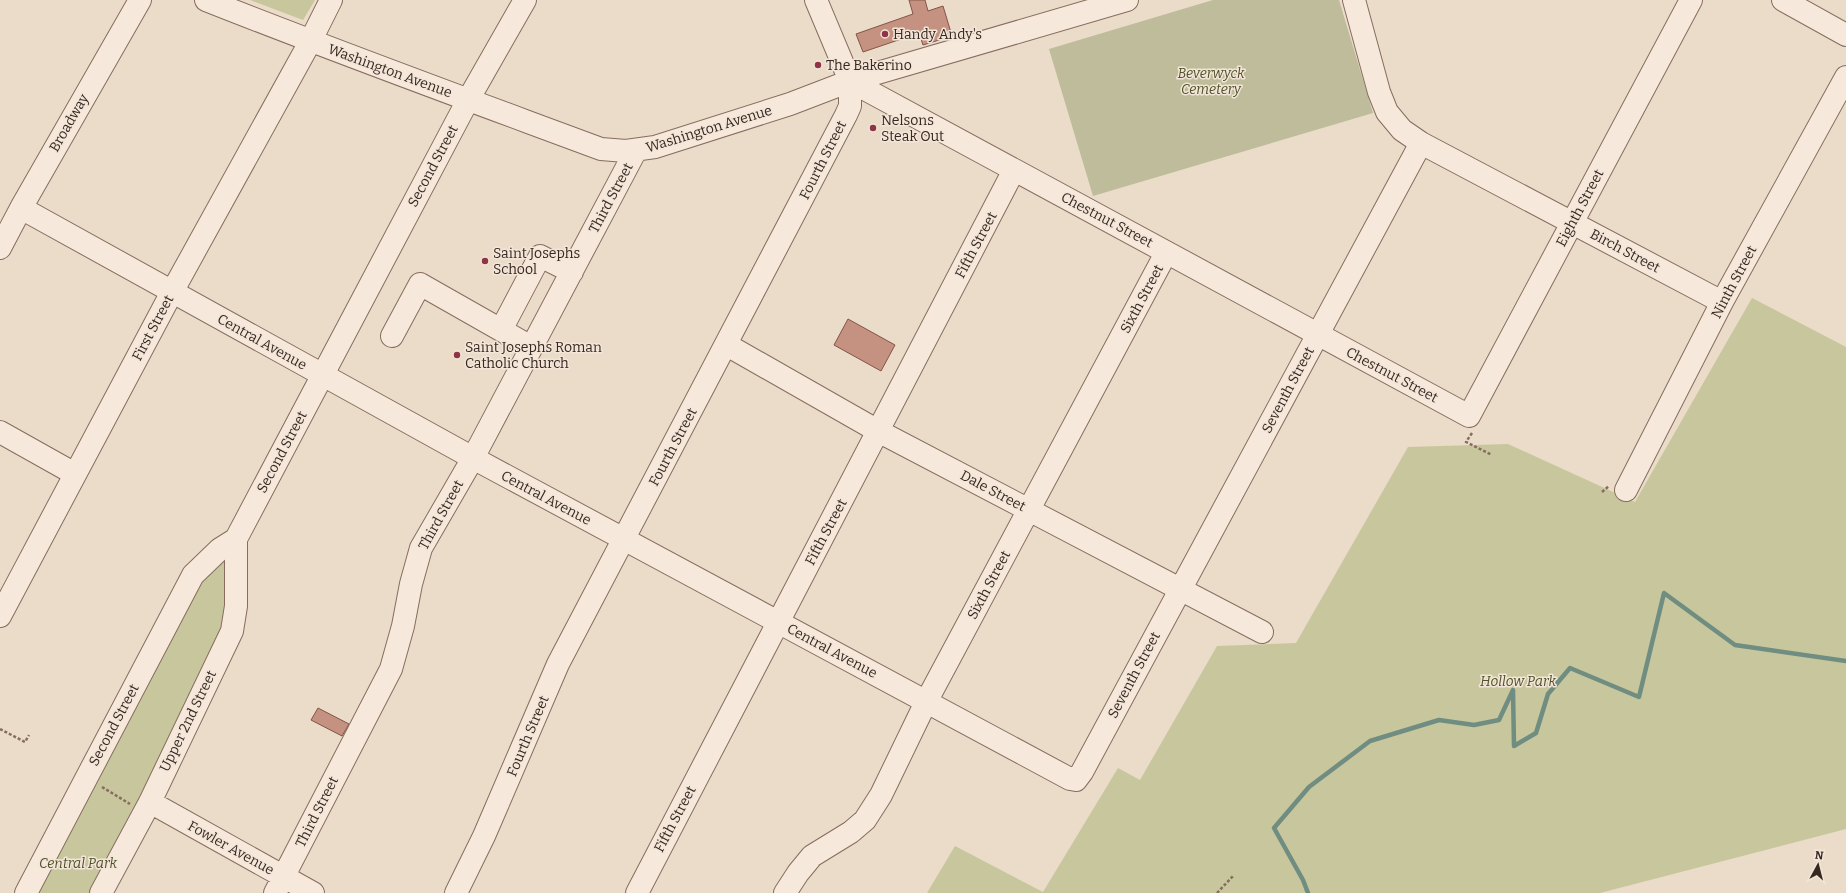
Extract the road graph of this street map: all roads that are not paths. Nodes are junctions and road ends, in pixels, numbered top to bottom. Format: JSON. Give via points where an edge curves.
{"nodes":[{"id":1,"x":140,"y":0,"type":"edge"},
{"id":2,"x":206,"y":0,"type":"edge"},
{"id":3,"x":331,"y":0,"type":"edge"},
{"id":4,"x":525,"y":0,"type":"edge"},
{"id":5,"x":816,"y":0,"type":"edge"},
{"id":6,"x":1126,"y":0,"type":"edge"},
{"id":7,"x":1354,"y":0,"type":"edge"},
{"id":8,"x":1691,"y":0,"type":"edge"},
{"id":9,"x":1783,"y":0,"type":"edge"},
{"id":10,"x":1846,"y":35,"type":"edge"},
{"id":11,"x":310,"y":42,"type":"junction"},
{"id":12,"x":1846,"y":78,"type":"edge"},
{"id":13,"x":850,"y":82,"type":"junction"},
{"id":14,"x":468,"y":100,"type":"junction"},
{"id":15,"x":1422,"y":143,"type":"junction"},
{"id":16,"x":636,"y":150,"type":"junction"},
{"id":17,"x":1014,"y":170,"type":"junction"},
{"id":18,"x":21,"y":208,"type":"junction"},
{"id":19,"x":1571,"y":223,"type":"junction"},
{"id":20,"x":0,"y":248,"type":"edge"},
{"id":21,"x":1166,"y":253,"type":"junction"},
{"id":22,"x":572,"y":272,"type":"junction"},
{"id":23,"x":172,"y":292,"type":"junction"},
{"id":24,"x":1722,"y":302,"type":"junction"},
{"id":25,"x":501,"y":330,"type":"junction"},
{"id":26,"x":1318,"y":335,"type":"junction"},
{"id":27,"x":392,"y":336,"type":"dead end"},
{"id":28,"x":727,"y":345,"type":"junction"},
{"id":29,"x":531,"y":347,"type":"junction"},
{"id":30,"x":323,"y":375,"type":"junction"},
{"id":31,"x":1468,"y":416,"type":"joint"},
{"id":32,"x":878,"y":431,"type":"junction"},
{"id":33,"x":0,"y":432,"type":"edge"},
{"id":34,"x":473,"y":458,"type":"junction"},
{"id":35,"x":75,"y":474,"type":"junction"},
{"id":36,"x":1626,"y":490,"type":"dead end"},
{"id":37,"x":1029,"y":510,"type":"junction"},
{"id":38,"x":236,"y":539,"type":"junction"},
{"id":39,"x":624,"y":540,"type":"junction"},
{"id":40,"x":1180,"y":590,"type":"junction"},
{"id":41,"x":0,"y":616,"type":"edge"},
{"id":42,"x":778,"y":622,"type":"junction"},
{"id":43,"x":1262,"y":632,"type":"dead end"},
{"id":44,"x":926,"y":702,"type":"junction"},
{"id":45,"x":1076,"y":780,"type":"joint"},
{"id":46,"x":147,"y":807,"type":"junction"},
{"id":47,"x":280,"y":885,"type":"edge"},
{"id":48,"x":26,"y":893,"type":"edge"},
{"id":49,"x":100,"y":893,"type":"edge"},
{"id":50,"x":313,"y":893,"type":"edge"},
{"id":51,"x":456,"y":893,"type":"edge"},
{"id":52,"x":637,"y":893,"type":"edge"},
{"id":53,"x":784,"y":893,"type":"edge"}],
"edges":[{"from":1,"to":18,"type":"street","name":"Broadway"},
{"from":2,"to":11,"type":"street","name":"Washington Avenue"},
{"from":3,"to":11,"type":"street","name":"First Street"},
{"from":4,"to":14,"type":"street","name":"Second Street"},
{"from":5,"to":13,"type":"street","name":"Fourth Street"},
{"from":6,"to":13,"type":"street","name":"Washington Avenue"},
{"from":7,"to":15,"type":"street","via":[[1379,92],[1387,112],[1402,130]]},
{"from":8,"to":19,"type":"street","name":"Eighth Street"},
{"from":9,"to":10,"type":"street"},
{"from":11,"to":14,"type":"street","name":"Washington Avenue"},
{"from":11,"to":23,"type":"street","name":"First Street"},
{"from":12,"to":24,"type":"street","name":"Ninth Street"},
{"from":13,"to":16,"type":"street","name":"Washington Avenue","via":[[775,109],[655,147]]},
{"from":13,"to":17,"type":"street","name":"Chestnut Street"},
{"from":13,"to":28,"type":"street","name":"Fourth Street","via":[[850,106],[846,115]]},
{"from":14,"to":16,"type":"street","name":"Washington Avenue","via":[[601,149]]},
{"from":14,"to":30,"type":"street","name":"Second Street"},
{"from":15,"to":19,"type":"street","name":"Birch Street"},
{"from":15,"to":26,"type":"street","name":"Seventh Street"},
{"from":16,"to":22,"type":"street","name":"Third Street"},
{"from":17,"to":21,"type":"street","name":"Chestnut Street"},
{"from":17,"to":32,"type":"street","name":"Fifth Street"},
{"from":18,"to":20,"type":"street","name":"Broadway"},
{"from":18,"to":23,"type":"street","name":"Central Avenue"},
{"from":19,"to":24,"type":"street","name":"Birch Street"},
{"from":19,"to":31,"type":"street","name":"Eighth Street"},
{"from":21,"to":26,"type":"street","name":"Chestnut Street"},
{"from":21,"to":37,"type":"street","name":"Sixth Street"},
{"from":22,"to":25,"type":"street","via":[[540,256]]},
{"from":22,"to":29,"type":"street","name":"Third Street"},
{"from":23,"to":30,"type":"street","name":"Central Avenue"},
{"from":23,"to":35,"type":"street","name":"First Street"},
{"from":24,"to":36,"type":"street","name":"Ninth Street"},
{"from":25,"to":27,"type":"street","via":[[420,284]]},
{"from":25,"to":29,"type":"street"},
{"from":26,"to":31,"type":"street","name":"Chestnut Street"},
{"from":26,"to":40,"type":"street","name":"Seventh Street"},
{"from":28,"to":32,"type":"street","name":"Dale Street"},
{"from":28,"to":39,"type":"street","name":"Fourth Street"},
{"from":29,"to":34,"type":"street","name":"Third Street"},
{"from":30,"to":34,"type":"street","name":"Central Avenue"},
{"from":30,"to":38,"type":"street","name":"Second Street"},
{"from":32,"to":37,"type":"street","name":"Dale Street"},
{"from":32,"to":42,"type":"street","name":"Fifth Street"},
{"from":33,"to":35,"type":"street"},
{"from":34,"to":39,"type":"street","name":"Central Avenue"},
{"from":34,"to":47,"type":"street","name":"Third Street","via":[[421,548],[391,669]]},
{"from":35,"to":41,"type":"street","name":"First Street"},
{"from":37,"to":40,"type":"street","name":"Dale Street"},
{"from":37,"to":44,"type":"street","name":"Sixth Street"},
{"from":38,"to":46,"type":"street","name":"Upper 2nd Street","via":[[236,606],[232,631]]},
{"from":38,"to":48,"type":"street","name":"Second Street","via":[[220,548],[193,575]]},
{"from":39,"to":42,"type":"street","name":"Central Avenue"},
{"from":39,"to":51,"type":"street","name":"Fourth Street","via":[[558,664],[484,836]]},
{"from":40,"to":43,"type":"street","name":"Dale Street"},
{"from":40,"to":45,"type":"street","name":"Seventh Street"},
{"from":42,"to":44,"type":"street","name":"Central Avenue"},
{"from":42,"to":52,"type":"street","name":"Fifth Street"},
{"from":44,"to":45,"type":"street","name":"Central Avenue"},
{"from":44,"to":53,"type":"street","name":"Sixth Street","via":[[881,795],[865,820],[851,832],[812,856]]},
{"from":46,"to":47,"type":"street","name":"Fowler Avenue"},
{"from":46,"to":49,"type":"street","name":"Upper 2nd Street"},
{"from":47,"to":50,"type":"street","name":"Fowler Avenue"}]}
